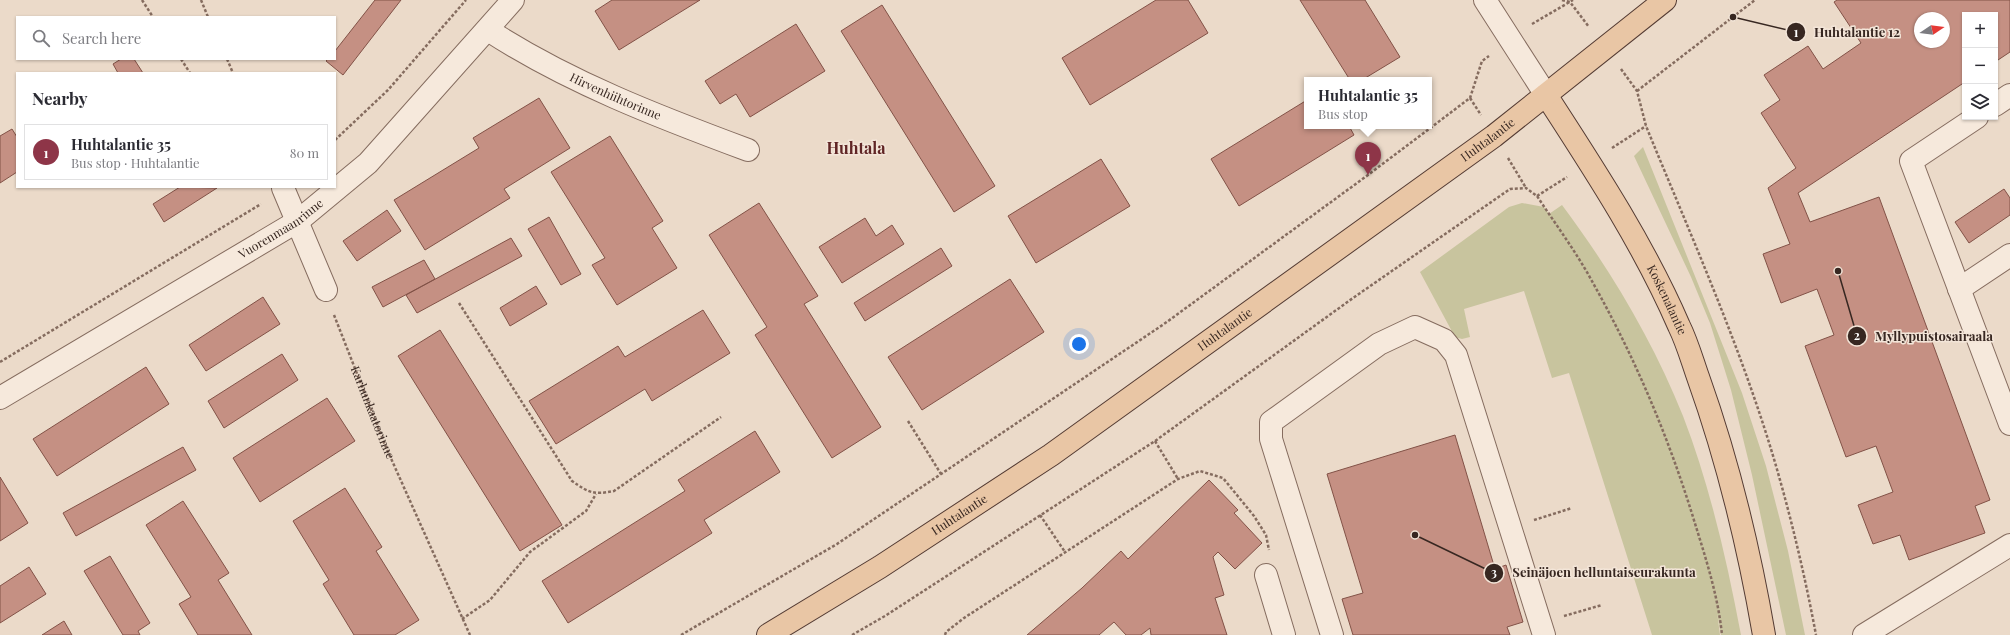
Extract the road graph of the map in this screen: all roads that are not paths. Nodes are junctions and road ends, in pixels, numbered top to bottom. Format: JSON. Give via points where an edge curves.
{"nodes":[{"id":1,"x":513,"y":0,"type":"edge"},
{"id":2,"x":1486,"y":0,"type":"edge"},
{"id":3,"x":1665,"y":0,"type":"edge"},
{"id":4,"x":488,"y":30,"type":"junction"},
{"id":5,"x":1546,"y":95,"type":"junction"},
{"id":6,"x":2010,"y":95,"type":"edge"},
{"id":7,"x":1998,"y":103,"type":"edge"},
{"id":8,"x":1972,"y":120,"type":"edge"},
{"id":9,"x":748,"y":150,"type":"dead end"},
{"id":10,"x":283,"y":188,"type":"edge"},
{"id":11,"x":298,"y":221,"type":"junction"},
{"id":12,"x":2010,"y":255,"type":"edge"},
{"id":13,"x":1959,"y":289,"type":"junction"},
{"id":14,"x":326,"y":290,"type":"road end"},
{"id":15,"x":0,"y":398,"type":"edge"},
{"id":16,"x":2010,"y":424,"type":"edge"},
{"id":17,"x":2010,"y":545,"type":"edge"},
{"id":18,"x":1266,"y":575,"type":"road end"},
{"id":19,"x":768,"y":635,"type":"edge"},
{"id":20,"x":1284,"y":635,"type":"edge"},
{"id":21,"x":1332,"y":635,"type":"edge"},
{"id":22,"x":1544,"y":635,"type":"edge"},
{"id":23,"x":1764,"y":635,"type":"edge"},
{"id":24,"x":1864,"y":635,"type":"edge"}],
"edges":[{"from":1,"to":4,"type":"street","name":"Vuorenmaanrinne"},
{"from":2,"to":5,"type":"street","name":"Koskenalantie"},
{"from":3,"to":5,"type":"main road","name":"Huhtalantie"},
{"from":4,"to":9,"type":"street","name":"Hirvenhiihtorinne","via":[[526,54],[661,118]]},
{"from":4,"to":11,"type":"street","name":"Vuorenmaanrinne","via":[[368,163]]},
{"from":5,"to":19,"type":"main road","name":"Huhtalantie","via":[[1494,136],[1051,455],[880,567]]},
{"from":5,"to":23,"type":"main road","name":"Koskenalantie","via":[[1619,211],[1680,327],[1711,414],[1736,502]]},
{"from":6,"to":7,"type":"street"},
{"from":8,"to":13,"type":"street","via":[[1911,161]]},
{"from":10,"to":11,"type":"street"},
{"from":11,"to":14,"type":"street"},
{"from":11,"to":15,"type":"street","name":"Vuorenmaanrinne"},
{"from":12,"to":13,"type":"street"},
{"from":13,"to":16,"type":"street"},
{"from":17,"to":24,"type":"street"},
{"from":18,"to":20,"type":"street"},
{"from":21,"to":22,"type":"street","via":[[1271,439],[1271,422],[1379,344],[1415,327],[1444,340],[1456,354]]}]}
